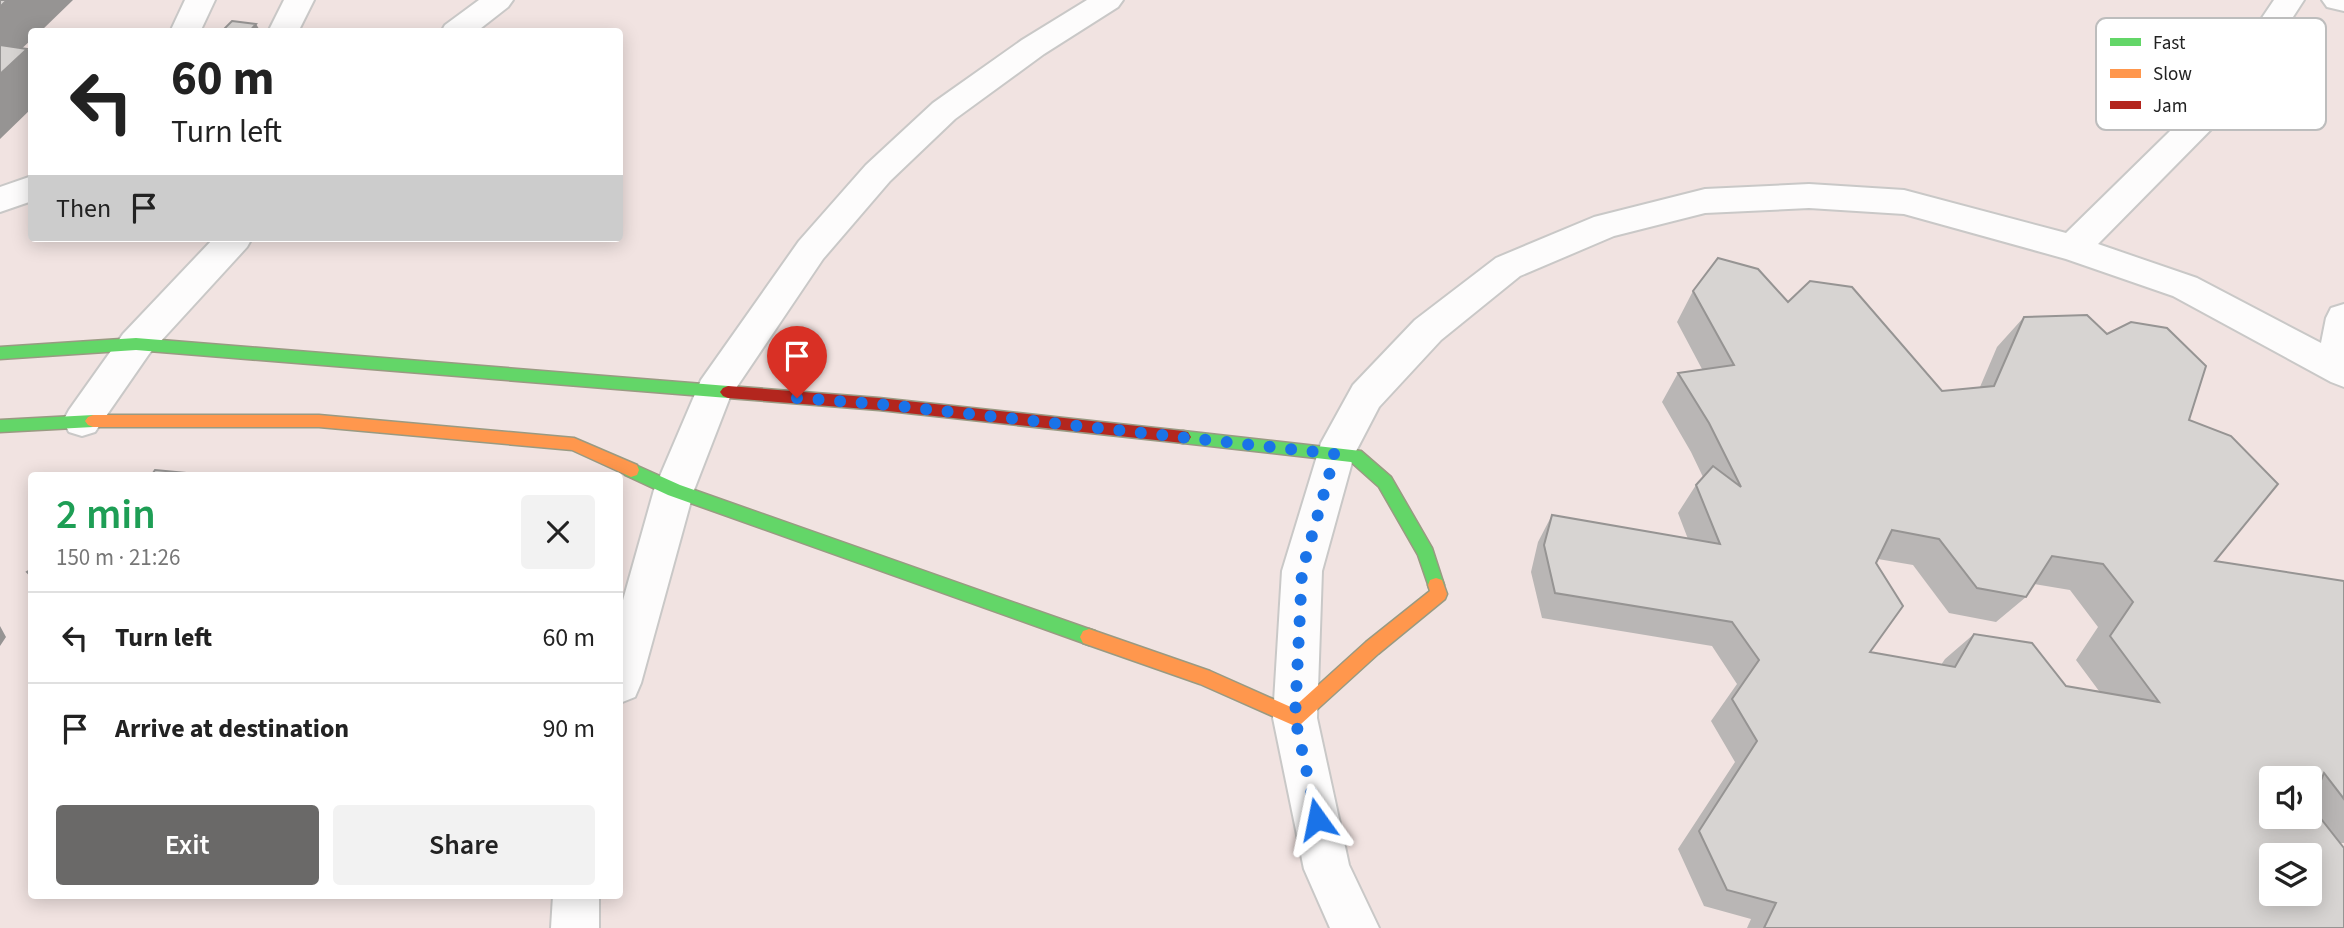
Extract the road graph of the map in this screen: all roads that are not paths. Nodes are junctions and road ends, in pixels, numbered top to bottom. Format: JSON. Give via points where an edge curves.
{"nodes":[{"id":1,"x":200,"y":0,"type":"edge"},
{"id":2,"x":299,"y":0,"type":"edge"},
{"id":3,"x":498,"y":0,"type":"edge"},
{"id":4,"x":1108,"y":0,"type":"edge"},
{"id":5,"x":2288,"y":0,"type":"edge"},
{"id":6,"x":2337,"y":0,"type":"edge"},
{"id":7,"x":2344,"y":2,"type":"edge"},
{"id":8,"x":2276,"y":18,"type":"edge"},
{"id":9,"x":187,"y":28,"type":"edge"},
{"id":10,"x":285,"y":28,"type":"edge"},
{"id":11,"x":461,"y":28,"type":"edge"},
{"id":12,"x":2191,"y":130,"type":"edge"},
{"id":13,"x":28,"y":190,"type":"edge"},
{"id":14,"x":0,"y":200,"type":"edge"},
{"id":15,"x":231,"y":242,"type":"edge"},
{"id":16,"x":2073,"y":248,"type":"junction"},
{"id":17,"x":2344,"y":318,"type":"edge"},
{"id":18,"x":136,"y":344,"type":"junction"},
{"id":19,"x":0,"y":353,"type":"edge"},
{"id":20,"x":2339,"y":369,"type":"edge"},
{"id":21,"x":714,"y":391,"type":"junction"},
{"id":22,"x":82,"y":421,"type":"junction"},
{"id":23,"x":0,"y":426,"type":"edge"},
{"id":24,"x":1335,"y":454,"type":"junction"},
{"id":25,"x":674,"y":490,"type":"junction"},
{"id":26,"x":623,"y":672,"type":"edge"},
{"id":27,"x":1295,"y":718,"type":"junction"},
{"id":28,"x":576,"y":899,"type":"edge"},
{"id":29,"x":575,"y":928,"type":"edge"},
{"id":30,"x":1355,"y":928,"type":"edge"}],
"edges":[{"from":1,"to":9,"type":"street"},
{"from":2,"to":10,"type":"street"},
{"from":3,"to":11,"type":"street"},
{"from":4,"to":21,"type":"street","via":[[944,111],[878,173],[811,250]]},
{"from":5,"to":8,"type":"street"},
{"from":6,"to":7,"type":"street"},
{"from":12,"to":16,"type":"street"},
{"from":13,"to":14,"type":"street"},
{"from":15,"to":18,"type":"street"},
{"from":16,"to":20,"type":"street","via":[[2185,287]]},
{"from":16,"to":24,"type":"street","via":[[1904,202],[1809,196],[1704,201],[1606,226],[1508,267],[1428,330],[1366,396]]},
{"from":17,"to":20,"type":"street"},
{"from":18,"to":19,"type":"street"},
{"from":18,"to":21,"type":"street"},
{"from":18,"to":22,"type":"street"},
{"from":21,"to":24,"type":"street","via":[[879,404]]},
{"from":21,"to":25,"type":"street"},
{"from":22,"to":23,"type":"street"},
{"from":22,"to":25,"type":"street","via":[[319,421],[574,444]]},
{"from":24,"to":27,"type":"street","via":[[1302,571]]},
{"from":24,"to":27,"type":"street","via":[[1355,456],[1385,482],[1426,553],[1439,594]]},
{"from":25,"to":26,"type":"street"},
{"from":25,"to":27,"type":"street","via":[[1204,677]]},
{"from":27,"to":30,"type":"street","via":[[1327,869]]},
{"from":28,"to":29,"type":"street"}]}
